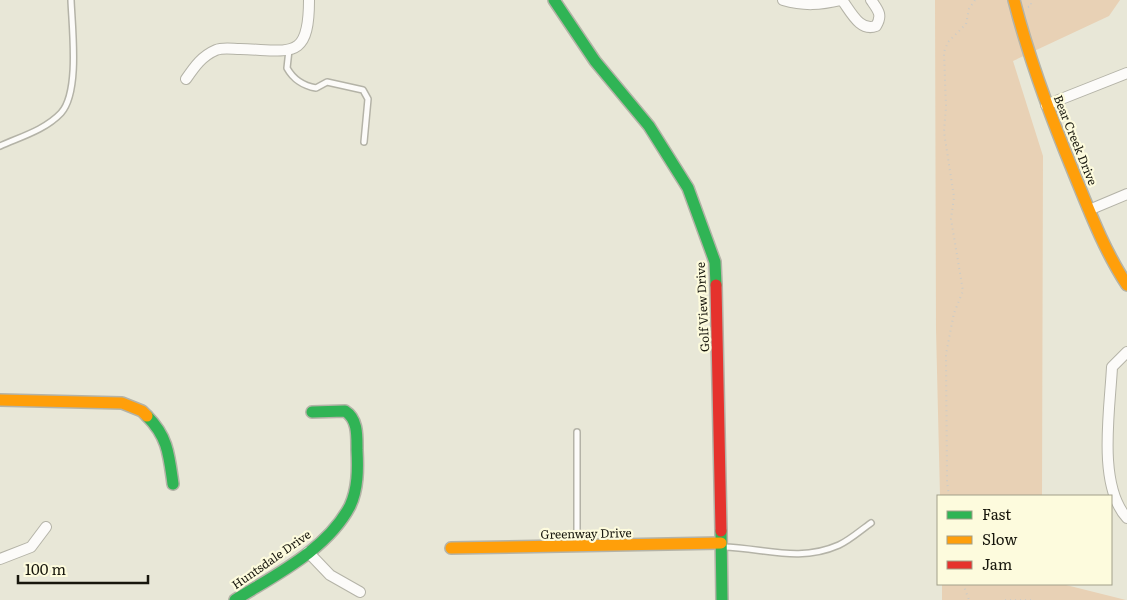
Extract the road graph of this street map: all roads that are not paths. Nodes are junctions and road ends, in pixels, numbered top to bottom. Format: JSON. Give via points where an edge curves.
{"nodes":[{"id":1,"x":71,"y":0,"type":"edge"},
{"id":2,"x":309,"y":0,"type":"edge"},
{"id":3,"x":554,"y":0,"type":"edge"},
{"id":4,"x":783,"y":0,"type":"edge"},
{"id":5,"x":842,"y":0,"type":"edge"},
{"id":6,"x":871,"y":0,"type":"edge"},
{"id":7,"x":1014,"y":0,"type":"edge"},
{"id":8,"x":290,"y":50,"type":"junction"},
{"id":9,"x":1127,"y":72,"type":"edge"},
{"id":10,"x":186,"y":79,"type":"dead end"},
{"id":11,"x":1046,"y":105,"type":"junction"},
{"id":12,"x":364,"y":142,"type":"dead end"},
{"id":13,"x":0,"y":146,"type":"edge"},
{"id":14,"x":1127,"y":194,"type":"edge"},
{"id":15,"x":1089,"y":210,"type":"junction"},
{"id":16,"x":1127,"y":285,"type":"edge"},
{"id":17,"x":1127,"y":352,"type":"edge"},
{"id":18,"x":0,"y":400,"type":"edge"},
{"id":19,"x":312,"y":412,"type":"dead end"},
{"id":20,"x":577,"y":432,"type":"dead end"},
{"id":21,"x":173,"y":484,"type":"dead end"},
{"id":22,"x":1127,"y":518,"type":"edge"},
{"id":23,"x":871,"y":522,"type":"dead end"},
{"id":24,"x":46,"y":526,"type":"dead end"},
{"id":25,"x":721,"y":545,"type":"junction"},
{"id":26,"x":577,"y":547,"type":"junction"},
{"id":27,"x":451,"y":548,"type":"dead end"},
{"id":28,"x":308,"y":552,"type":"junction"},
{"id":29,"x":0,"y":559,"type":"edge"},
{"id":30,"x":360,"y":592,"type":"dead end"},
{"id":31,"x":235,"y":600,"type":"edge"},
{"id":32,"x":722,"y":600,"type":"edge"}],
"edges":[{"from":1,"to":13,"type":"lane","via":[[71,88],[68,102],[46,126]]},
{"from":2,"to":8,"type":"street","via":[[309,26],[302,43]]},
{"from":3,"to":25,"type":"street","name":"Golf View Drive","via":[[595,60],[649,126],[684,180],[715,262]]},
{"from":4,"to":5,"type":"street","via":[[820,5]]},
{"from":5,"to":6,"type":"street","via":[[862,26],[870,29],[880,19],[880,11]]},
{"from":7,"to":11,"type":"street","name":"Bear Creek Drive","via":[[1026,51]]},
{"from":8,"to":10,"type":"street","via":[[218,49],[199,60]]},
{"from":8,"to":12,"type":"lane","via":[[287,68],[296,80],[316,88],[324,82],[331,82],[363,90],[368,99]]},
{"from":9,"to":11,"type":"street"},
{"from":11,"to":15,"type":"street","name":"Bear Creek Drive"},
{"from":14,"to":15,"type":"street"},
{"from":15,"to":16,"type":"street","name":"Bear Creek Drive"},
{"from":17,"to":22,"type":"street","via":[[1112,368],[1109,449],[1109,475],[1114,494]]},
{"from":18,"to":21,"type":"street","via":[[122,403],[142,411],[160,429],[168,448]]},
{"from":19,"to":28,"type":"street","name":"Huntsdale Drive","via":[[346,410],[351,413],[357,423],[357,464],[356,486],[350,506],[336,528]]},
{"from":20,"to":26,"type":"lane"},
{"from":23,"to":25,"type":"lane","via":[[841,544],[815,554],[784,554]]},
{"from":24,"to":29,"type":"street","via":[[31,547]]},
{"from":25,"to":26,"type":"street","name":"Greenway Drive"},
{"from":25,"to":32,"type":"street","name":"Golf View Drive"},
{"from":26,"to":27,"type":"street","name":"Greenway Drive"},
{"from":28,"to":30,"type":"street","via":[[330,575]]},
{"from":28,"to":31,"type":"street","name":"Huntsdale Drive"}]}
